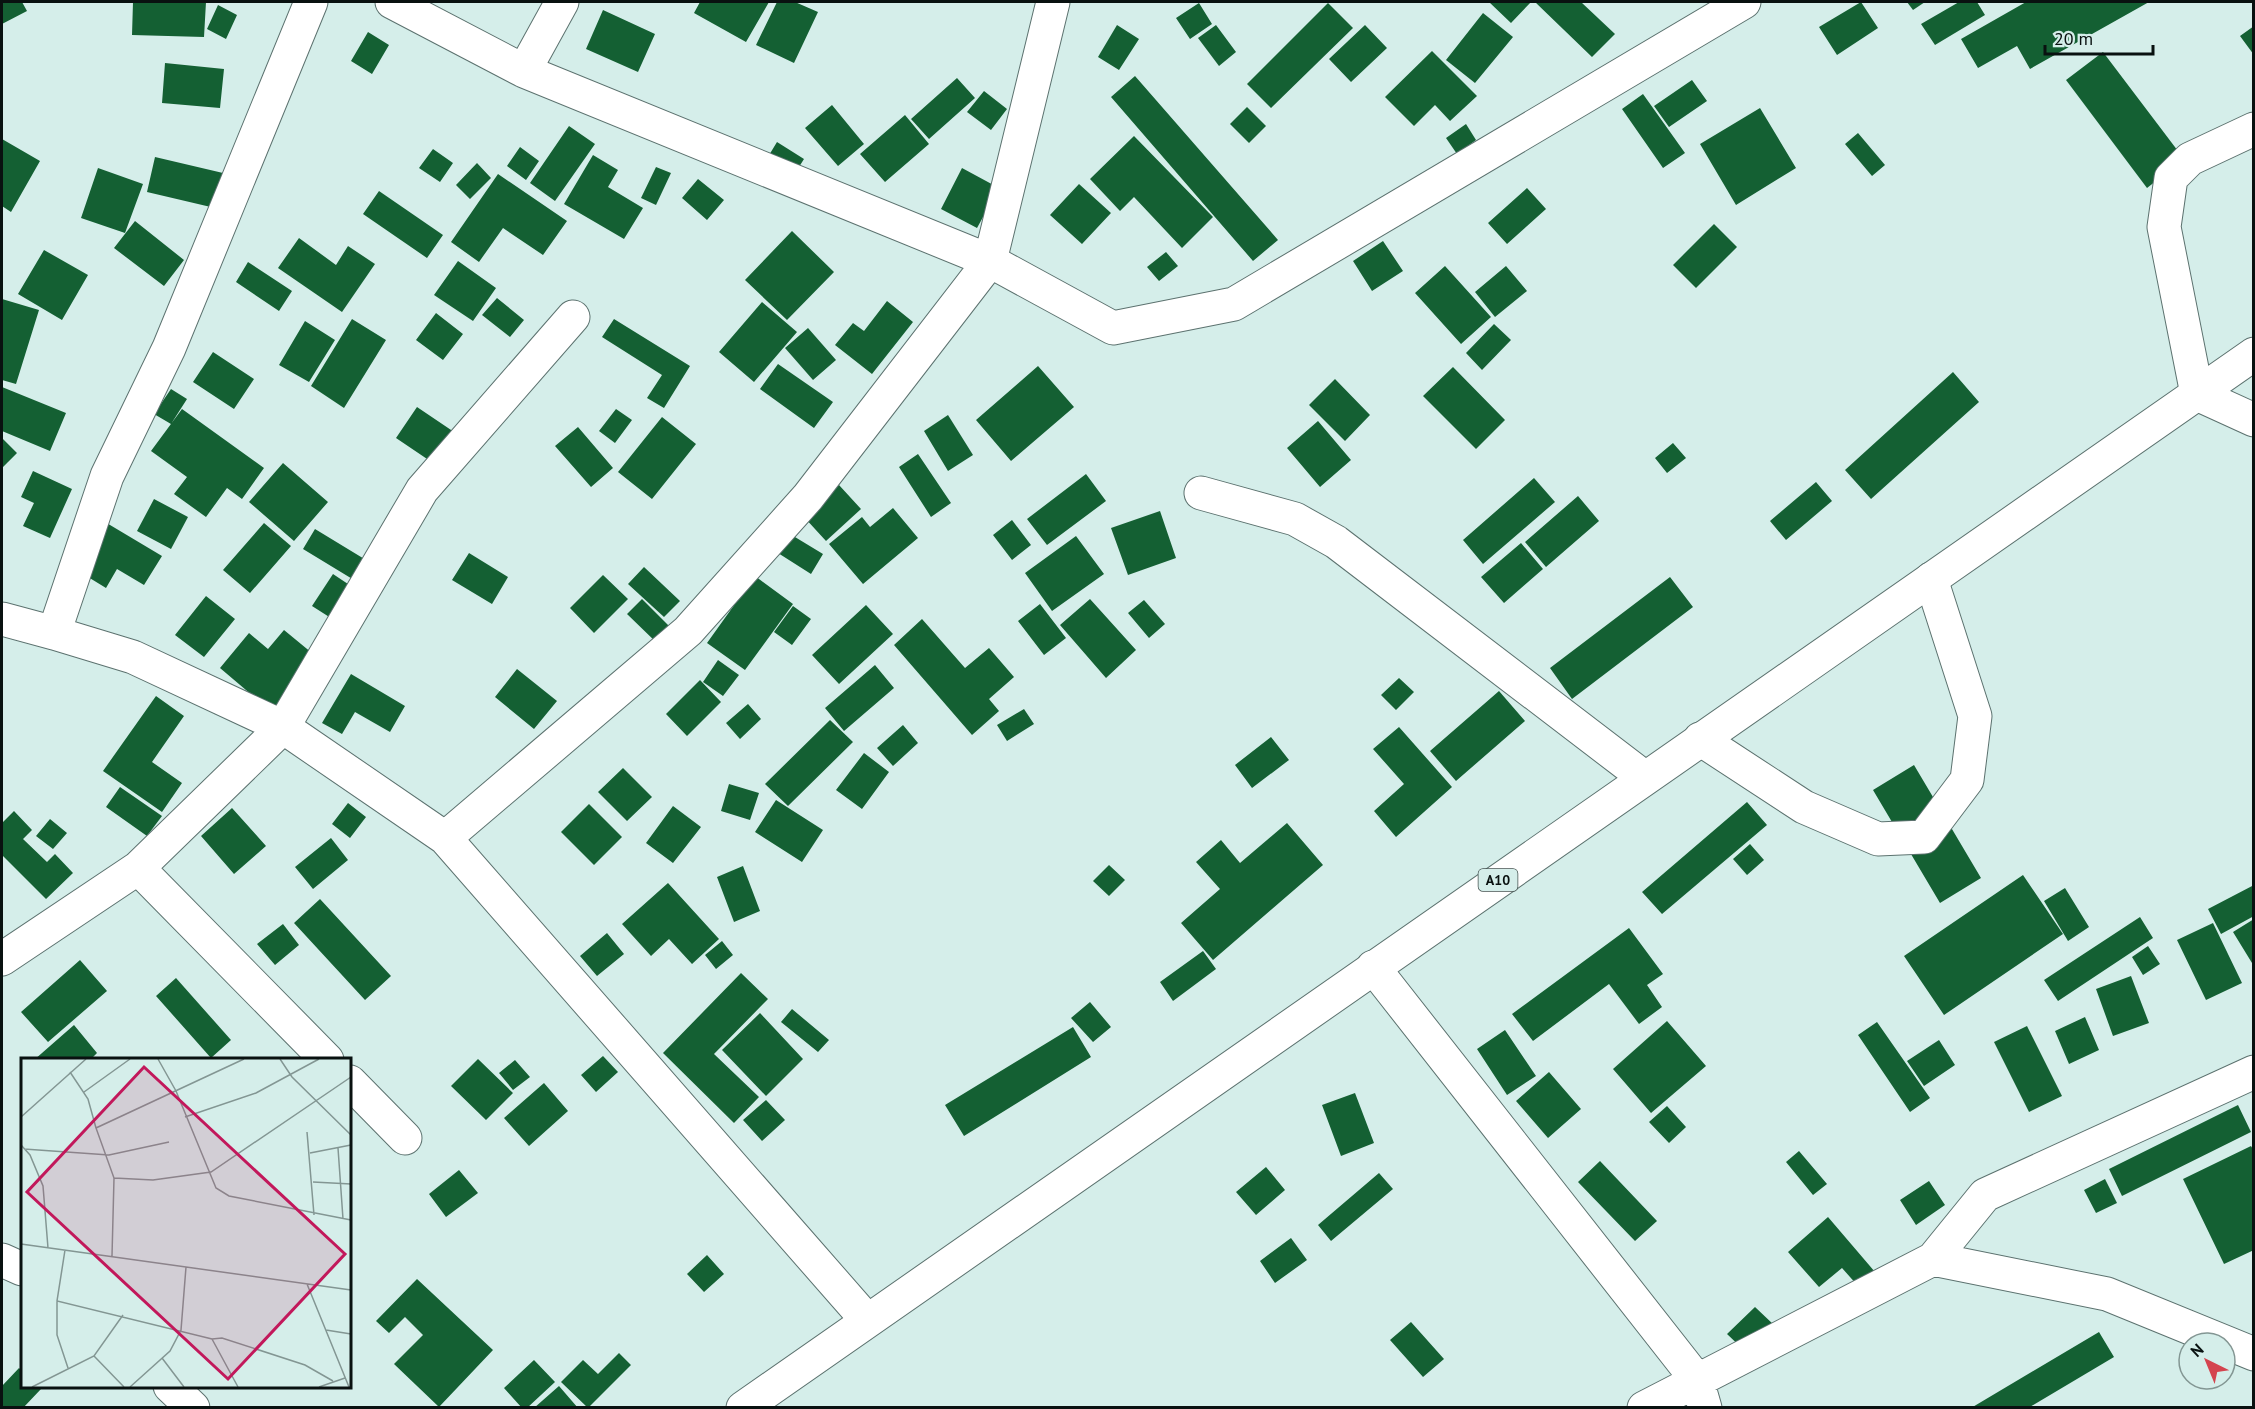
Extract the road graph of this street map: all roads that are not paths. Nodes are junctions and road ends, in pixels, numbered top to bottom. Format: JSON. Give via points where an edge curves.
{"nodes":[{"id":1,"x":311,"y":2,"type":"edge"},
{"id":2,"x":392,"y":2,"type":"edge"},
{"id":3,"x":562,"y":2,"type":"edge"},
{"id":4,"x":1053,"y":2,"type":"edge"},
{"id":5,"x":1744,"y":2,"type":"edge"},
{"id":6,"x":524,"y":71,"type":"junction"},
{"id":7,"x":2253,"y":129,"type":"edge"},
{"id":8,"x":990,"y":261,"type":"junction"},
{"id":9,"x":573,"y":317,"type":"dead end"},
{"id":10,"x":2253,"y":354,"type":"edge"},
{"id":11,"x":2197,"y":394,"type":"junction"},
{"id":12,"x":2253,"y":420,"type":"edge"},
{"id":13,"x":1201,"y":493,"type":"dead end"},
{"id":14,"x":1932,"y":579,"type":"junction"},
{"id":15,"x":2,"y":619,"type":"edge"},
{"id":16,"x":54,"y":633,"type":"junction"},
{"id":17,"x":283,"y":727,"type":"junction"},
{"id":18,"x":1700,"y":739,"type":"junction"},
{"id":19,"x":1645,"y":778,"type":"junction"},
{"id":20,"x":445,"y":838,"type":"junction"},
{"id":21,"x":138,"y":868,"type":"junction"},
{"id":22,"x":2,"y":958,"type":"edge"},
{"id":23,"x":1373,"y":967,"type":"junction"},
{"id":24,"x":326,"y":1058,"type":"edge"},
{"id":25,"x":2253,"y":1072,"type":"edge"},
{"id":26,"x":351,"y":1083,"type":"edge"},
{"id":27,"x":405,"y":1138,"type":"dead end"},
{"id":28,"x":1933,"y":1259,"type":"junction"},
{"id":29,"x":2,"y":1260,"type":"edge"},
{"id":30,"x":21,"y":1269,"type":"edge"},
{"id":31,"x":866,"y":1319,"type":"junction"},
{"id":32,"x":2253,"y":1354,"type":"edge"},
{"id":33,"x":172,"y":1388,"type":"edge"},
{"id":34,"x":1701,"y":1394,"type":"edge"},
{"id":35,"x":193,"y":1407,"type":"edge"},
{"id":36,"x":743,"y":1407,"type":"edge"},
{"id":37,"x":1644,"y":1407,"type":"edge"}],
"edges":[{"from":1,"to":16,"type":"main road","via":[[169,348],[107,476]]},
{"from":2,"to":6,"type":"main road"},
{"from":3,"to":6,"type":"main road"},
{"from":4,"to":8,"type":"main road"},
{"from":5,"to":8,"type":"main road","via":[[1234,304],[1113,328]]},
{"from":6,"to":8,"type":"main road"},
{"from":7,"to":11,"type":"main road","via":[[2190,159],[2170,178],[2164,227]]},
{"from":8,"to":20,"type":"main road","via":[[808,496],[688,631]]},
{"from":9,"to":17,"type":"main road","via":[[422,490]]},
{"from":10,"to":11,"type":"main road","number":"A10"},
{"from":11,"to":12,"type":"main road"},
{"from":11,"to":14,"type":"main road","number":"A10"},
{"from":13,"to":19,"type":"main road","via":[[1295,519],[1336,542]]},
{"from":14,"to":18,"type":"main road","number":"A10"},
{"from":14,"to":18,"type":"main road","via":[[1975,716],[1967,780],[1924,837],[1878,839],[1867,835],[1804,807]]},
{"from":15,"to":16,"type":"main road"},
{"from":16,"to":17,"type":"main road","via":[[133,657]]},
{"from":17,"to":20,"type":"main road"},
{"from":17,"to":21,"type":"main road"},
{"from":18,"to":19,"type":"main road","number":"A10"},
{"from":19,"to":23,"type":"main road","number":"A10"},
{"from":20,"to":31,"type":"main road"},
{"from":21,"to":22,"type":"main road"},
{"from":21,"to":24,"type":"main road"},
{"from":23,"to":31,"type":"main road","number":"A10"},
{"from":23,"to":34,"type":"main road"},
{"from":25,"to":28,"type":"main road","via":[[1985,1195]]},
{"from":26,"to":27,"type":"main road"},
{"from":28,"to":32,"type":"main road","via":[[2107,1294]]},
{"from":28,"to":34,"type":"main road"},
{"from":29,"to":30,"type":"main road"},
{"from":31,"to":36,"type":"main road","number":"A10"},
{"from":33,"to":35,"type":"main road"},
{"from":34,"to":37,"type":"main road"}]}
